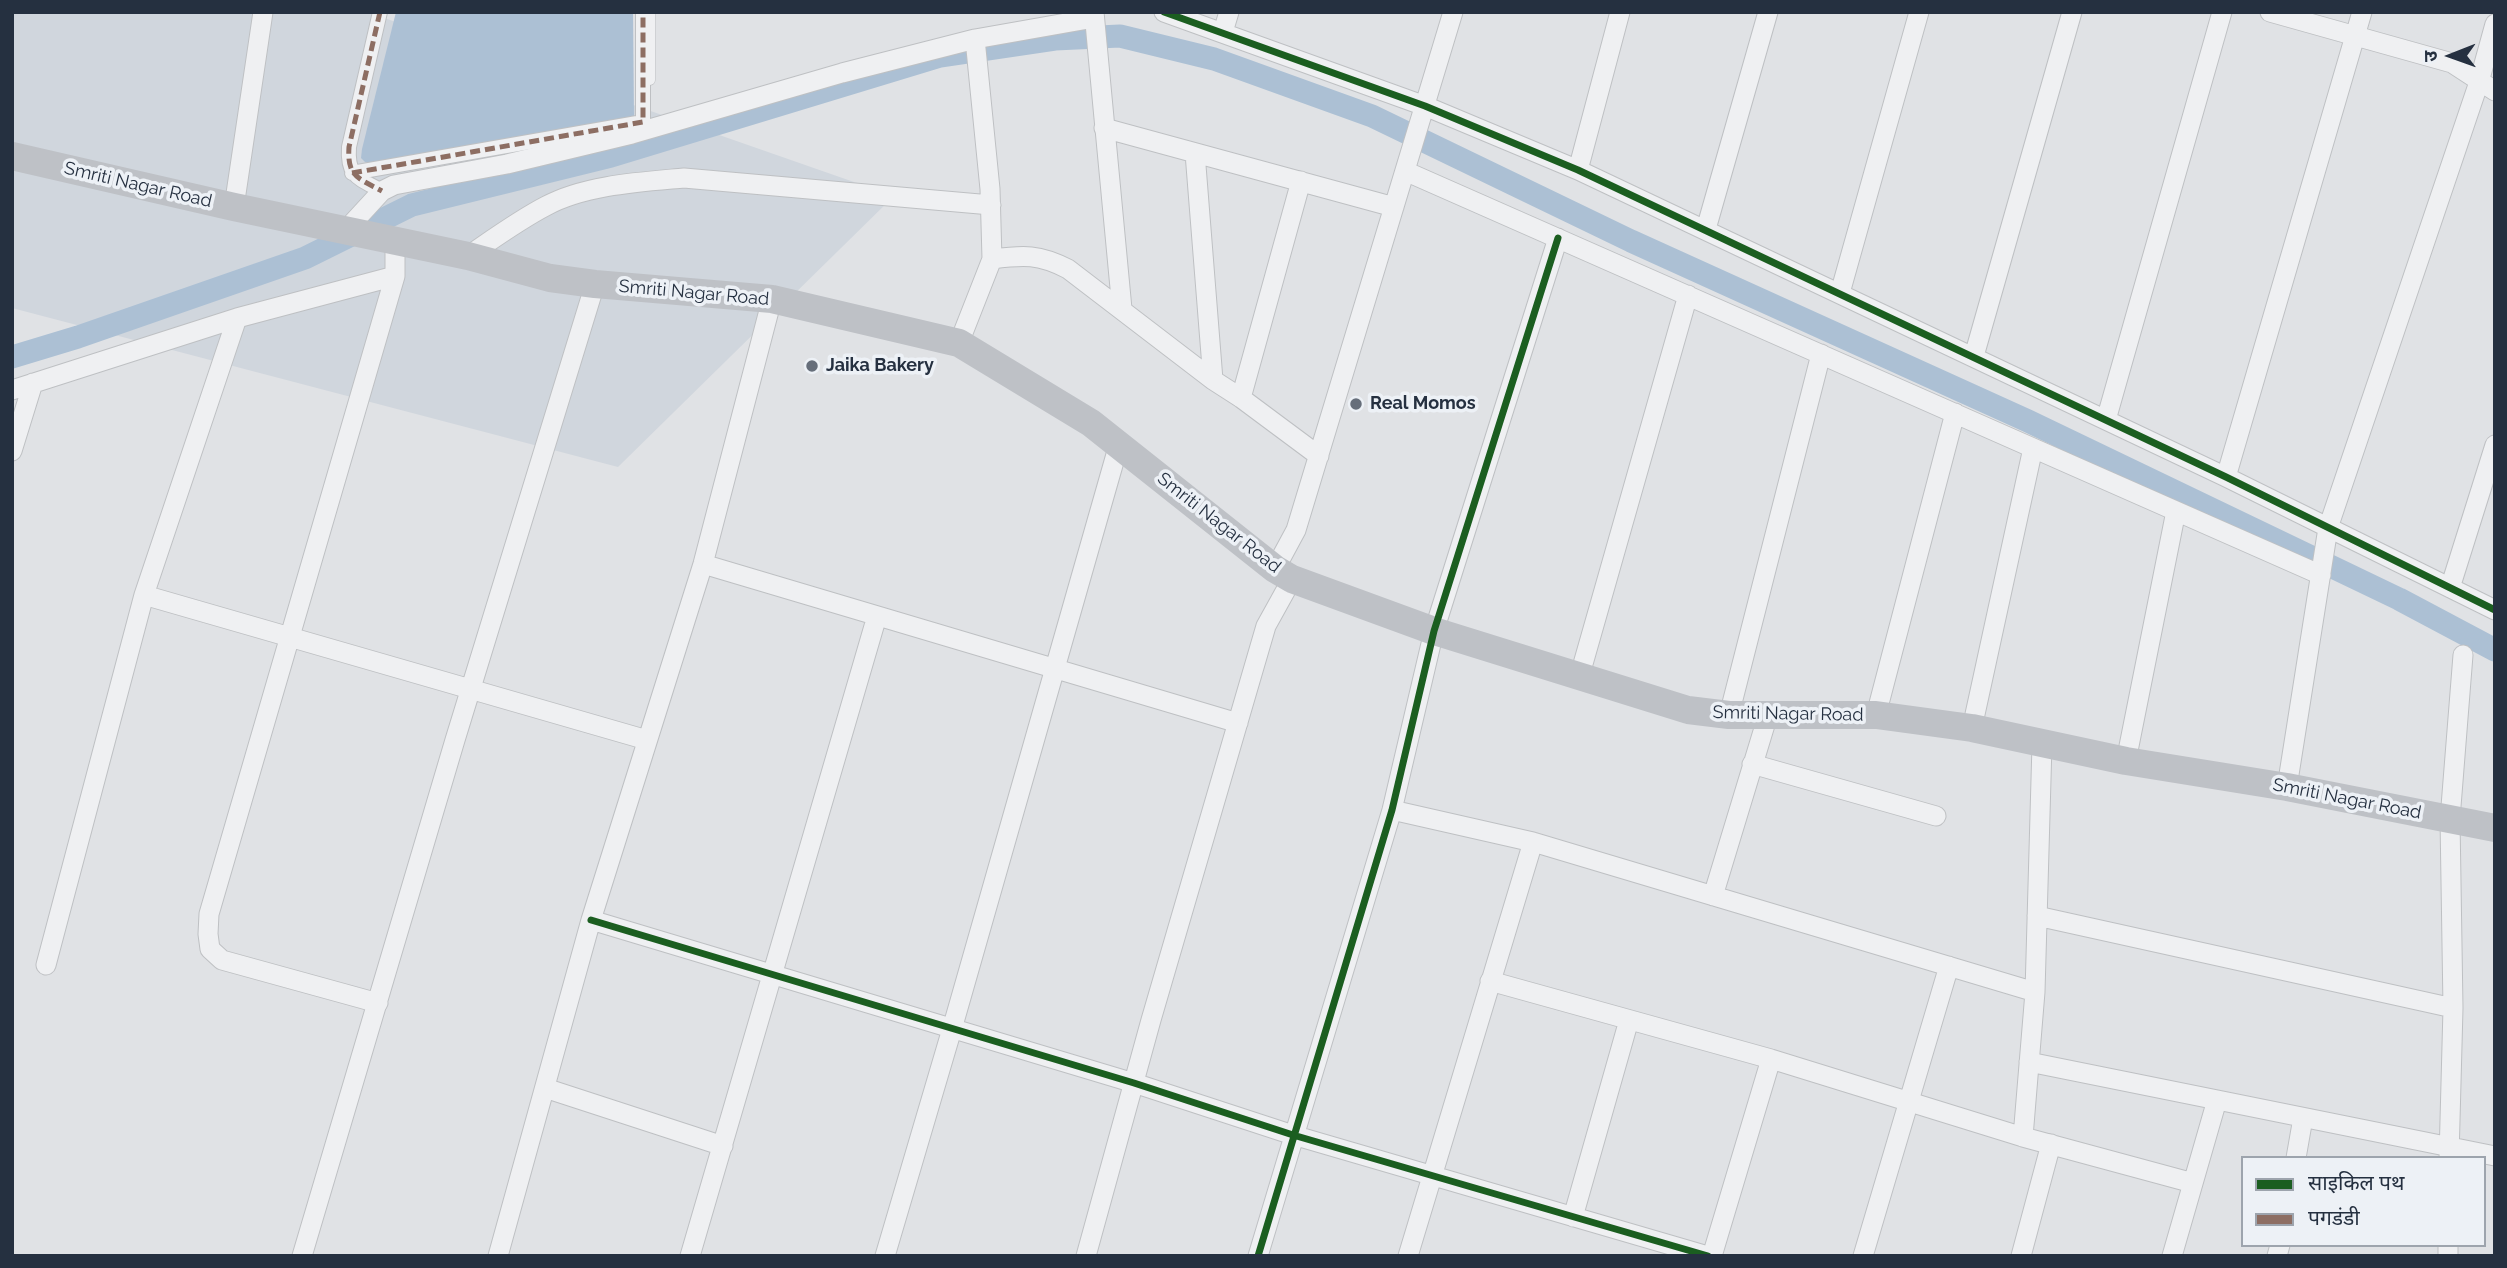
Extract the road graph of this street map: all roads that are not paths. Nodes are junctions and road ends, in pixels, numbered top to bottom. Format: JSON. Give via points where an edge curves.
{"nodes":[{"id":1,"x":263,"y":12,"type":"edge"},
{"id":2,"x":380,"y":12,"type":"edge"},
{"id":3,"x":643,"y":12,"type":"edge"},
{"id":4,"x":650,"y":12,"type":"edge"},
{"id":5,"x":1164,"y":12,"type":"edge"},
{"id":6,"x":1229,"y":12,"type":"edge"},
{"id":7,"x":1453,"y":12,"type":"edge"},
{"id":8,"x":1620,"y":12,"type":"edge"},
{"id":9,"x":1768,"y":12,"type":"edge"},
{"id":10,"x":1919,"y":12,"type":"edge"},
{"id":11,"x":2072,"y":12,"type":"edge"},
{"id":12,"x":2222,"y":12,"type":"edge"},
{"id":13,"x":2270,"y":12,"type":"edge"},
{"id":14,"x":2362,"y":12,"type":"edge"},
{"id":15,"x":1094,"y":15,"type":"edge"},
{"id":16,"x":2495,"y":24,"type":"edge"},
{"id":17,"x":1223,"y":32,"type":"junction"},
{"id":18,"x":2355,"y":37,"type":"junction"},
{"id":19,"x":975,"y":39,"type":"junction"},
{"id":20,"x":2487,"y":86,"type":"edge"},
{"id":21,"x":1424,"y":106,"type":"junction"},
{"id":22,"x":1104,"y":128,"type":"junction"},
{"id":23,"x":650,"y":129,"type":"junction"},
{"id":24,"x":1195,"y":153,"type":"junction"},
{"id":25,"x":12,"y":156,"type":"edge"},
{"id":26,"x":1578,"y":170,"type":"junction"},
{"id":27,"x":1405,"y":171,"type":"junction"},
{"id":28,"x":352,"y":173,"type":"junction"},
{"id":29,"x":1301,"y":181,"type":"junction"},
{"id":30,"x":382,"y":191,"type":"junction"},
{"id":31,"x":991,"y":205,"type":"junction"},
{"id":32,"x":234,"y":207,"type":"junction"},
{"id":33,"x":1394,"y":207,"type":"junction"},
{"id":34,"x":347,"y":229,"type":"junction"},
{"id":35,"x":1706,"y":229,"type":"junction"},
{"id":36,"x":1559,"y":238,"type":"junction"},
{"id":37,"x":395,"y":241,"type":"junction"},
{"id":38,"x":468,"y":256,"type":"junction"},
{"id":39,"x":992,"y":259,"type":"junction"},
{"id":40,"x":395,"y":276,"type":"junction"},
{"id":41,"x":595,"y":284,"type":"junction"},
{"id":42,"x":1840,"y":293,"type":"junction"},
{"id":43,"x":1688,"y":295,"type":"junction"},
{"id":44,"x":772,"y":299,"type":"junction"},
{"id":45,"x":1122,"y":309,"type":"junction"},
{"id":46,"x":237,"y":318,"type":"junction"},
{"id":47,"x":959,"y":343,"type":"junction"},
{"id":48,"x":1821,"y":354,"type":"junction"},
{"id":49,"x":1974,"y":356,"type":"junction"},
{"id":50,"x":1213,"y":380,"type":"junction"},
{"id":51,"x":33,"y":383,"type":"junction"},
{"id":52,"x":12,"y":390,"type":"edge"},
{"id":53,"x":1241,"y":398,"type":"junction"},
{"id":54,"x":1955,"y":413,"type":"junction"},
{"id":55,"x":2106,"y":420,"type":"junction"},
{"id":56,"x":1119,"y":444,"type":"junction"},
{"id":57,"x":2495,"y":445,"type":"edge"},
{"id":58,"x":2033,"y":448,"type":"junction"},
{"id":59,"x":12,"y":451,"type":"edge"},
{"id":60,"x":1319,"y":456,"type":"junction"},
{"id":61,"x":2226,"y":477,"type":"junction"},
{"id":62,"x":2176,"y":511,"type":"junction"},
{"id":63,"x":2328,"y":528,"type":"junction"},
{"id":64,"x":703,"y":564,"type":"junction"},
{"id":65,"x":1283,"y":574,"type":"junction"},
{"id":66,"x":2321,"y":575,"type":"junction"},
{"id":67,"x":2450,"y":588,"type":"junction"},
{"id":68,"x":144,"y":595,"type":"junction"},
{"id":69,"x":2495,"y":610,"type":"edge"},
{"id":70,"x":877,"y":616,"type":"junction"},
{"id":71,"x":1434,"y":631,"type":"junction"},
{"id":72,"x":288,"y":636,"type":"junction"},
{"id":73,"x":2463,"y":655,"type":"dead end"},
{"id":74,"x":1055,"y":669,"type":"junction"},
{"id":75,"x":1578,"y":678,"type":"junction"},
{"id":76,"x":471,"y":690,"type":"junction"},
{"id":77,"x":1729,"y":715,"type":"junction"},
{"id":78,"x":1768,"y":715,"type":"junction"},
{"id":79,"x":1876,"y":715,"type":"junction"},
{"id":80,"x":1238,"y":723,"type":"junction"},
{"id":81,"x":1972,"y":728,"type":"junction"},
{"id":82,"x":647,"y":740,"type":"junction"},
{"id":83,"x":2042,"y":744,"type":"junction"},
{"id":84,"x":2126,"y":761,"type":"junction"},
{"id":85,"x":1752,"y":764,"type":"junction"},
{"id":86,"x":2287,"y":787,"type":"junction"},
{"id":87,"x":1392,"y":810,"type":"junction"},
{"id":88,"x":1936,"y":816,"type":"dead end"},
{"id":89,"x":2450,"y":819,"type":"junction"},
{"id":90,"x":2495,"y":828,"type":"edge"},
{"id":91,"x":1533,"y":842,"type":"junction"},
{"id":92,"x":1713,"y":896,"type":"junction"},
{"id":93,"x":2036,"y":916,"type":"junction"},
{"id":94,"x":591,"y":920,"type":"junction"},
{"id":95,"x":46,"y":965,"type":"dead end"},
{"id":96,"x":1949,"y":966,"type":"junction"},
{"id":97,"x":772,"y":974,"type":"junction"},
{"id":98,"x":1490,"y":981,"type":"junction"},
{"id":99,"x":2035,"y":992,"type":"junction"},
{"id":100,"x":378,"y":1003,"type":"junction"},
{"id":101,"x":2453,"y":1008,"type":"junction"},
{"id":102,"x":1629,"y":1020,"type":"junction"},
{"id":103,"x":952,"y":1029,"type":"junction"},
{"id":104,"x":1771,"y":1059,"type":"junction"},
{"id":105,"x":2029,"y":1062,"type":"junction"},
{"id":106,"x":1134,"y":1083,"type":"junction"},
{"id":107,"x":545,"y":1088,"type":"junction"},
{"id":108,"x":2217,"y":1100,"type":"junction"},
{"id":109,"x":1909,"y":1102,"type":"junction"},
{"id":110,"x":2302,"y":1118,"type":"junction"},
{"id":111,"x":1293,"y":1135,"type":"junction"},
{"id":112,"x":2023,"y":1137,"type":"junction"},
{"id":113,"x":2052,"y":1144,"type":"junction"},
{"id":114,"x":723,"y":1146,"type":"junction"},
{"id":115,"x":2449,"y":1153,"type":"edge"},
{"id":116,"x":2296,"y":1156,"type":"edge"},
{"id":117,"x":2495,"y":1156,"type":"edge"},
{"id":118,"x":1432,"y":1177,"type":"junction"},
{"id":119,"x":2193,"y":1183,"type":"junction"},
{"id":120,"x":1573,"y":1217,"type":"junction"},
{"id":121,"x":302,"y":1256,"type":"edge"},
{"id":122,"x":498,"y":1256,"type":"edge"},
{"id":123,"x":690,"y":1256,"type":"edge"},
{"id":124,"x":885,"y":1256,"type":"edge"},
{"id":125,"x":1086,"y":1256,"type":"edge"},
{"id":126,"x":1258,"y":1256,"type":"edge"},
{"id":127,"x":1408,"y":1256,"type":"edge"},
{"id":128,"x":1710,"y":1256,"type":"edge"},
{"id":129,"x":1863,"y":1256,"type":"edge"},
{"id":130,"x":2021,"y":1256,"type":"edge"},
{"id":131,"x":2172,"y":1256,"type":"edge"}],
"edges":[{"from":1,"to":32,"type":"street"},
{"from":2,"to":28,"type":"street","via":[[349,147]]},
{"from":3,"to":28,"type":"street","via":[[643,122]]},
{"from":4,"to":23,"type":"lane"},
{"from":5,"to":17,"type":"street"},
{"from":6,"to":17,"type":"street"},
{"from":7,"to":21,"type":"street"},
{"from":8,"to":26,"type":"street"},
{"from":9,"to":35,"type":"street"},
{"from":10,"to":42,"type":"street"},
{"from":11,"to":49,"type":"street"},
{"from":12,"to":55,"type":"street"},
{"from":13,"to":18,"type":"street"},
{"from":14,"to":18,"type":"street"},
{"from":15,"to":19,"type":"street"},
{"from":15,"to":22,"type":"street"},
{"from":16,"to":20,"type":"street"},
{"from":17,"to":21,"type":"street"},
{"from":18,"to":20,"type":"street","via":[[2452,63]]},
{"from":18,"to":61,"type":"street"},
{"from":19,"to":23,"type":"street"},
{"from":19,"to":31,"type":"street"},
{"from":20,"to":63,"type":"street"},
{"from":21,"to":26,"type":"street"},
{"from":21,"to":27,"type":"street"},
{"from":22,"to":24,"type":"street"},
{"from":22,"to":45,"type":"street"},
{"from":23,"to":30,"type":"street"},
{"from":24,"to":29,"type":"street"},
{"from":24,"to":50,"type":"street"},
{"from":25,"to":32,"type":"main road","name":"Smriti Nagar Road"},
{"from":26,"to":35,"type":"street"},
{"from":27,"to":33,"type":"street"},
{"from":27,"to":36,"type":"street"},
{"from":28,"to":30,"type":"street"},
{"from":29,"to":33,"type":"street"},
{"from":29,"to":53,"type":"street"},
{"from":30,"to":34,"type":"street"},
{"from":31,"to":38,"type":"street","via":[[684,178],[639,182],[547,205]]},
{"from":31,"to":39,"type":"street"},
{"from":32,"to":34,"type":"main road","name":"Smriti Nagar Road"},
{"from":33,"to":60,"type":"street"},
{"from":34,"to":37,"type":"main road","name":"Smriti Nagar Road"},
{"from":35,"to":42,"type":"street"},
{"from":36,"to":43,"type":"street"},
{"from":36,"to":71,"type":"street"},
{"from":37,"to":38,"type":"main road","name":"Smriti Nagar Road"},
{"from":37,"to":40,"type":"street"},
{"from":38,"to":41,"type":"main road","name":"Smriti Nagar Road","via":[[550,278]]},
{"from":39,"to":45,"type":"street","via":[[1048,259]]},
{"from":39,"to":47,"type":"street"},
{"from":40,"to":46,"type":"street"},
{"from":40,"to":72,"type":"street"},
{"from":41,"to":44,"type":"main road","name":"Smriti Nagar Road"},
{"from":41,"to":76,"type":"street"},
{"from":42,"to":49,"type":"street"},
{"from":43,"to":48,"type":"street"},
{"from":43,"to":75,"type":"street"},
{"from":44,"to":47,"type":"main road","name":"Smriti Nagar Road"},
{"from":44,"to":64,"type":"street"},
{"from":45,"to":50,"type":"street"},
{"from":46,"to":51,"type":"street"},
{"from":46,"to":68,"type":"street"},
{"from":47,"to":56,"type":"main road","name":"Smriti Nagar Road"},
{"from":48,"to":54,"type":"street"},
{"from":48,"to":77,"type":"street"},
{"from":49,"to":55,"type":"street"},
{"from":50,"to":53,"type":"street"},
{"from":51,"to":52,"type":"street"},
{"from":51,"to":59,"type":"street"},
{"from":53,"to":60,"type":"street"},
{"from":54,"to":58,"type":"street"},
{"from":54,"to":79,"type":"street"},
{"from":55,"to":61,"type":"street"},
{"from":56,"to":65,"type":"main road","name":"Smriti Nagar Road"},
{"from":56,"to":74,"type":"street"},
{"from":57,"to":67,"type":"street"},
{"from":58,"to":62,"type":"street"},
{"from":58,"to":81,"type":"street"},
{"from":60,"to":65,"type":"street"},
{"from":61,"to":63,"type":"street"},
{"from":62,"to":66,"type":"street"},
{"from":62,"to":84,"type":"street"},
{"from":63,"to":66,"type":"street"},
{"from":63,"to":67,"type":"street"},
{"from":64,"to":70,"type":"street"},
{"from":64,"to":82,"type":"street"},
{"from":65,"to":71,"type":"main road","name":"Smriti Nagar Road"},
{"from":65,"to":80,"type":"street"},
{"from":66,"to":86,"type":"street"},
{"from":67,"to":69,"type":"street"},
{"from":68,"to":72,"type":"street"},
{"from":68,"to":95,"type":"street"},
{"from":70,"to":74,"type":"street"},
{"from":70,"to":97,"type":"street"},
{"from":71,"to":75,"type":"main road","name":"Smriti Nagar Road"},
{"from":71,"to":87,"type":"street"},
{"from":72,"to":76,"type":"street"},
{"from":72,"to":100,"type":"street","via":[[209,914],[210,949],[222,960]]},
{"from":73,"to":89,"type":"street"},
{"from":74,"to":80,"type":"street"},
{"from":74,"to":103,"type":"street"},
{"from":75,"to":77,"type":"main road","name":"Smriti Nagar Road","via":[[1688,710]]},
{"from":76,"to":82,"type":"street"},
{"from":76,"to":100,"type":"street"},
{"from":77,"to":78,"type":"main road","name":"Smriti Nagar Road"},
{"from":78,"to":79,"type":"main road","name":"Smriti Nagar Road"},
{"from":78,"to":85,"type":"street"},
{"from":79,"to":81,"type":"main road","name":"Smriti Nagar Road"},
{"from":80,"to":106,"type":"street"},
{"from":81,"to":83,"type":"main road","name":"Smriti Nagar Road"},
{"from":82,"to":94,"type":"street"},
{"from":83,"to":84,"type":"main road","name":"Smriti Nagar Road"},
{"from":83,"to":93,"type":"street"},
{"from":84,"to":86,"type":"main road","name":"Smriti Nagar Road"},
{"from":85,"to":88,"type":"street"},
{"from":85,"to":92,"type":"street"},
{"from":86,"to":89,"type":"main road","name":"Smriti Nagar Road"},
{"from":87,"to":91,"type":"street"},
{"from":87,"to":111,"type":"street"},
{"from":89,"to":90,"type":"main road","name":"Smriti Nagar Road"},
{"from":89,"to":101,"type":"street"},
{"from":91,"to":92,"type":"street"},
{"from":91,"to":98,"type":"street"},
{"from":92,"to":96,"type":"street"},
{"from":93,"to":99,"type":"street"},
{"from":93,"to":101,"type":"street"},
{"from":94,"to":97,"type":"street"},
{"from":94,"to":107,"type":"street"},
{"from":96,"to":99,"type":"street"},
{"from":96,"to":109,"type":"street"},
{"from":97,"to":103,"type":"street"},
{"from":97,"to":114,"type":"street"},
{"from":98,"to":102,"type":"street"},
{"from":98,"to":118,"type":"street"},
{"from":99,"to":105,"type":"street"},
{"from":100,"to":121,"type":"street"},
{"from":101,"to":115,"type":"street"},
{"from":102,"to":104,"type":"street"},
{"from":102,"to":120,"type":"street"},
{"from":103,"to":106,"type":"street"},
{"from":103,"to":124,"type":"street"},
{"from":104,"to":109,"type":"street"},
{"from":104,"to":128,"type":"street"},
{"from":105,"to":108,"type":"street"},
{"from":105,"to":112,"type":"street"},
{"from":106,"to":111,"type":"street"},
{"from":106,"to":125,"type":"street"},
{"from":107,"to":114,"type":"street"},
{"from":107,"to":122,"type":"street"},
{"from":108,"to":110,"type":"street"},
{"from":108,"to":119,"type":"street"},
{"from":109,"to":112,"type":"street"},
{"from":109,"to":129,"type":"street"},
{"from":110,"to":115,"type":"street"},
{"from":110,"to":116,"type":"street"},
{"from":111,"to":118,"type":"street"},
{"from":111,"to":126,"type":"street"},
{"from":112,"to":113,"type":"street"},
{"from":113,"to":119,"type":"street"},
{"from":113,"to":130,"type":"street"},
{"from":114,"to":123,"type":"street"},
{"from":115,"to":117,"type":"street"},
{"from":118,"to":120,"type":"street"},
{"from":118,"to":127,"type":"street"},
{"from":119,"to":131,"type":"street"},
{"from":120,"to":128,"type":"street"}]}
